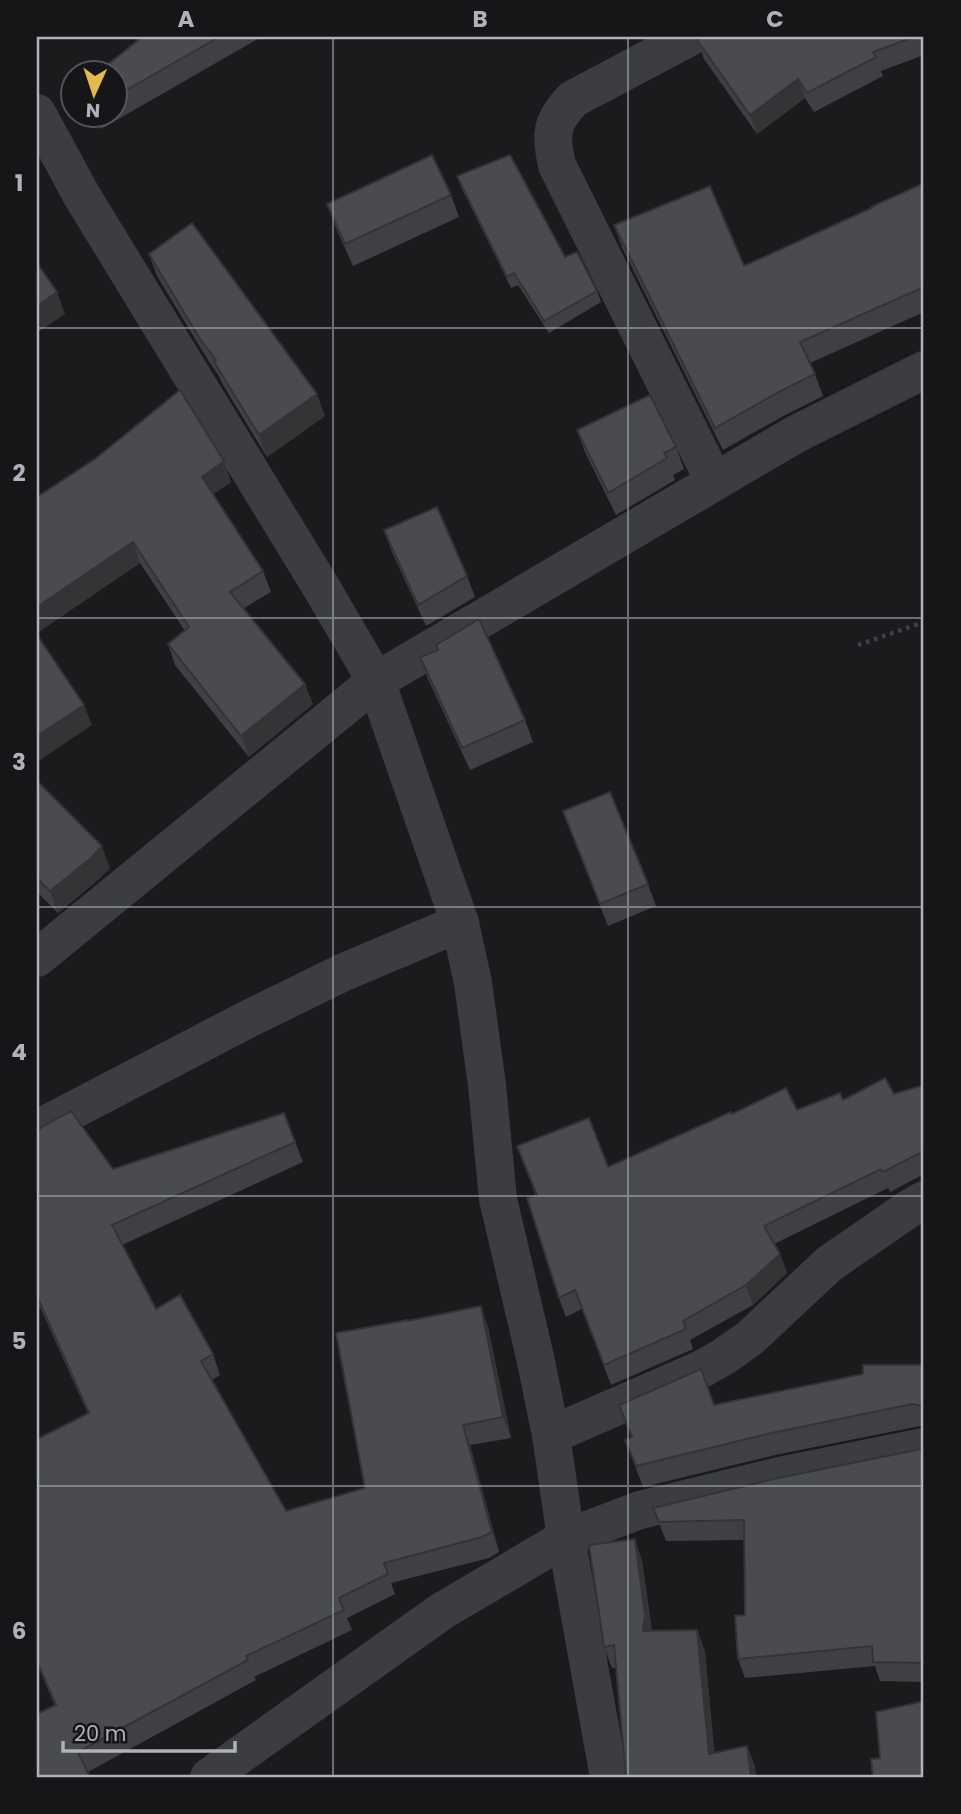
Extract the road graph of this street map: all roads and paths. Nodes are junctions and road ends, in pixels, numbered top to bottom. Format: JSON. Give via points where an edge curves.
{"nodes":[{"id":1,"x":690,"y":37,"type":"edge"},
{"id":2,"x":37,"y":113,"type":"edge"},
{"id":3,"x":924,"y":370,"type":"edge"},
{"id":4,"x":714,"y":481,"type":"junction"},
{"id":5,"x":924,"y":622,"type":"edge"},
{"id":6,"x":858,"y":645,"type":"dead end"},
{"id":7,"x":376,"y":681,"type":"junction"},
{"id":8,"x":460,"y":923,"type":"junction"},
{"id":9,"x":37,"y":958,"type":"edge"},
{"id":10,"x":37,"y":1129,"type":"edge"},
{"id":11,"x":924,"y":1200,"type":"edge"},
{"id":12,"x":551,"y":1435,"type":"junction"},
{"id":13,"x":924,"y":1447,"type":"edge"},
{"id":14,"x":566,"y":1538,"type":"junction"},
{"id":15,"x":209,"y":1777,"type":"edge"},
{"id":16,"x":609,"y":1777,"type":"edge"}],
"edges":[{"from":1,"to":4,"type":"street","via":[[573,99],[559,114],[553,147]]},
{"from":2,"to":7,"type":"street","via":[[82,196]]},
{"from":3,"to":4,"type":"street"},
{"from":4,"to":7,"type":"street"},
{"from":5,"to":6,"type":"path"},
{"from":7,"to":8,"type":"street"},
{"from":7,"to":9,"type":"street"},
{"from":8,"to":10,"type":"street","via":[[332,978]]},
{"from":8,"to":12,"type":"street","via":[[473,983],[498,1199]]},
{"from":11,"to":12,"type":"street","via":[[830,1264],[723,1357]]},
{"from":12,"to":14,"type":"street"},
{"from":13,"to":14,"type":"street","via":[[640,1510]]},
{"from":14,"to":15,"type":"street","via":[[442,1611]]},
{"from":14,"to":16,"type":"street"}]}
